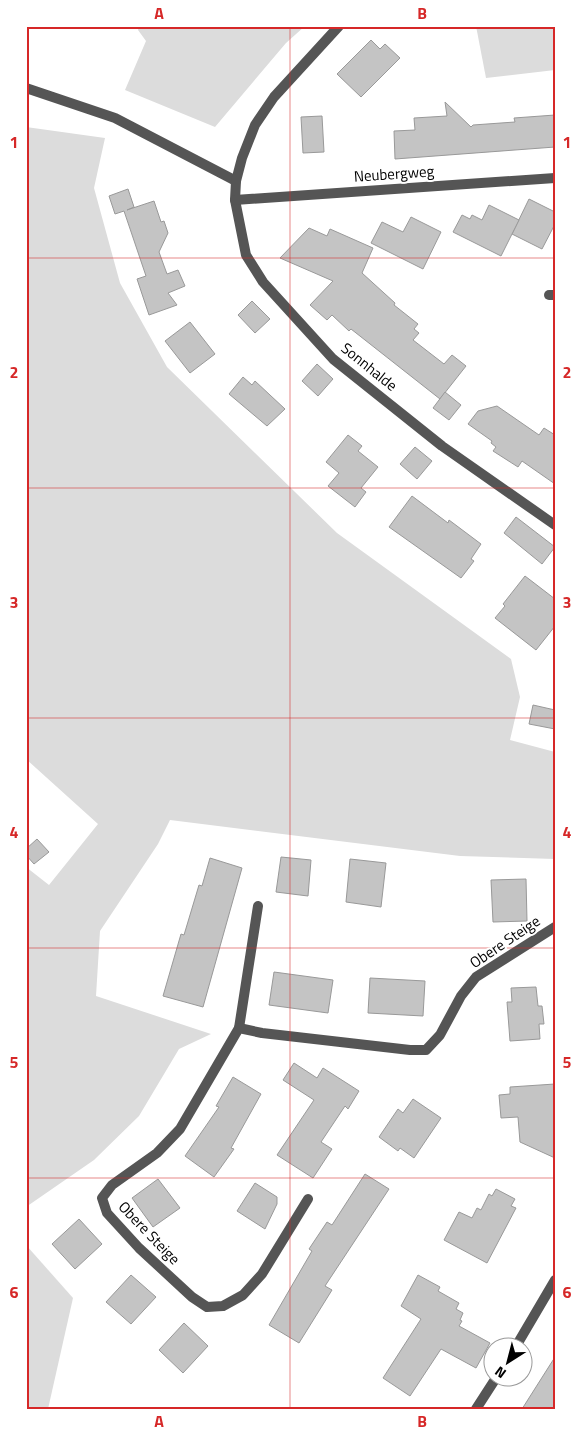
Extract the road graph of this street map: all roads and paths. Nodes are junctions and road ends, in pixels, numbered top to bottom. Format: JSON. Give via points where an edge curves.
{"nodes":[{"id":1,"x":339,"y":26,"type":"edge"},
{"id":2,"x":26,"y":88,"type":"edge"},
{"id":3,"x":555,"y":178,"type":"edge"},
{"id":4,"x":236,"y":181,"type":"junction"},
{"id":5,"x":235,"y":200,"type":"junction"},
{"id":6,"x":555,"y":525,"type":"edge"},
{"id":7,"x":258,"y":906,"type":"dead end"},
{"id":8,"x":555,"y":927,"type":"edge"},
{"id":9,"x":239,"y":1028,"type":"junction"},
{"id":10,"x":308,"y":1199,"type":"dead end"},
{"id":11,"x":555,"y":1280,"type":"edge"},
{"id":12,"x":521,"y":1338,"type":"edge"},
{"id":13,"x":490,"y":1388,"type":"edge"},
{"id":14,"x":476,"y":1409,"type":"edge"}],
"edges":[{"from":1,"to":4,"type":"street","name":"Sonnhalde","via":[[274,97],[255,125]]},
{"from":2,"to":4,"type":"street","via":[[115,118]]},
{"from":3,"to":5,"type":"street","name":"Neubergweg"},
{"from":4,"to":5,"type":"street","name":"Sonnhalde"},
{"from":5,"to":6,"type":"street","name":"Sonnhalde","via":[[246,255],[263,282],[333,359],[442,446]]},
{"from":7,"to":9,"type":"street","name":"Obere Steige"},
{"from":8,"to":9,"type":"street","name":"Obere Steige","via":[[476,978],[461,996],[440,1035],[426,1050]]},
{"from":9,"to":10,"type":"street","name":"Obere Steige","via":[[180,1129],[157,1153],[112,1185],[102,1198],[106,1213],[192,1298],[208,1308],[223,1306],[243,1295],[262,1274]]},
{"from":11,"to":12,"type":"street"},
{"from":13,"to":14,"type":"street"}]}
